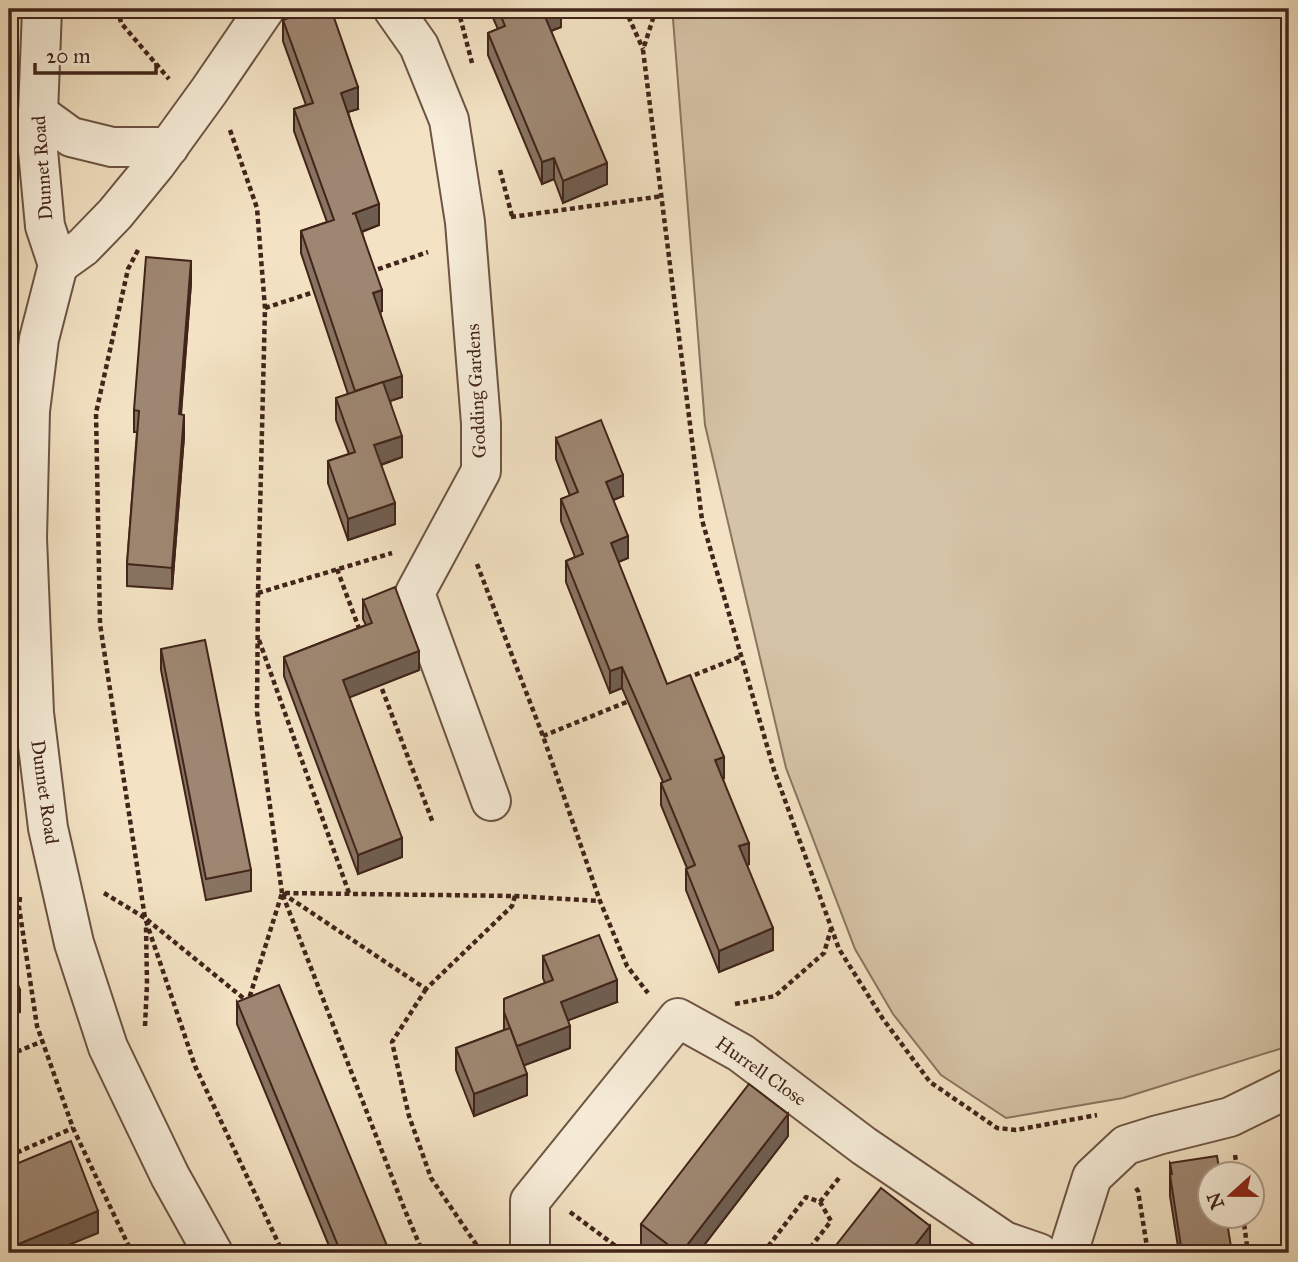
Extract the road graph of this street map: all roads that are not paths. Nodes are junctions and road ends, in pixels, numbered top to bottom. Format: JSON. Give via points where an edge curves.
{"nodes":[{"id":1,"x":42,"y":9,"type":"edge"},
{"id":2,"x":265,"y":9,"type":"edge"},
{"id":3,"x":393,"y":9,"type":"edge"},
{"id":4,"x":38,"y":113,"type":"junction"},
{"id":5,"x":169,"y":147,"type":"junction"},
{"id":6,"x":58,"y":265,"type":"junction"},
{"id":7,"x":491,"y":801,"type":"dead end"},
{"id":8,"x":1289,"y":1088,"type":"edge"},
{"id":9,"x":213,"y":1253,"type":"edge"},
{"id":10,"x":530,"y":1253,"type":"edge"},
{"id":11,"x":1039,"y":1253,"type":"edge"},
{"id":12,"x":1068,"y":1253,"type":"edge"}],
"edges":[{"from":1,"to":4,"type":"street","name":"Dunnet Road"},
{"from":2,"to":5,"type":"street"},
{"from":3,"to":7,"type":"street","name":"Godding Gardens","via":[[418,46],[449,120],[464,222],[481,423],[481,471],[415,593]]},
{"from":4,"to":5,"type":"street","via":[[71,137],[112,147]]},
{"from":4,"to":6,"type":"street","name":"Dunnet Road","via":[[45,226]]},
{"from":5,"to":6,"type":"street","via":[[115,214]]},
{"from":6,"to":9,"type":"street","name":"Dunnet Road","via":[[39,340],[30,411],[28,525],[34,713],[48,828],[74,943],[108,1047]]},
{"from":8,"to":12,"type":"street","via":[[1230,1117],[1125,1145],[1092,1177]]},
{"from":10,"to":11,"type":"street","name":"Hurrell Close","via":[[535,1195],[678,1018],[741,1053],[864,1146],[1004,1241]]}]}
